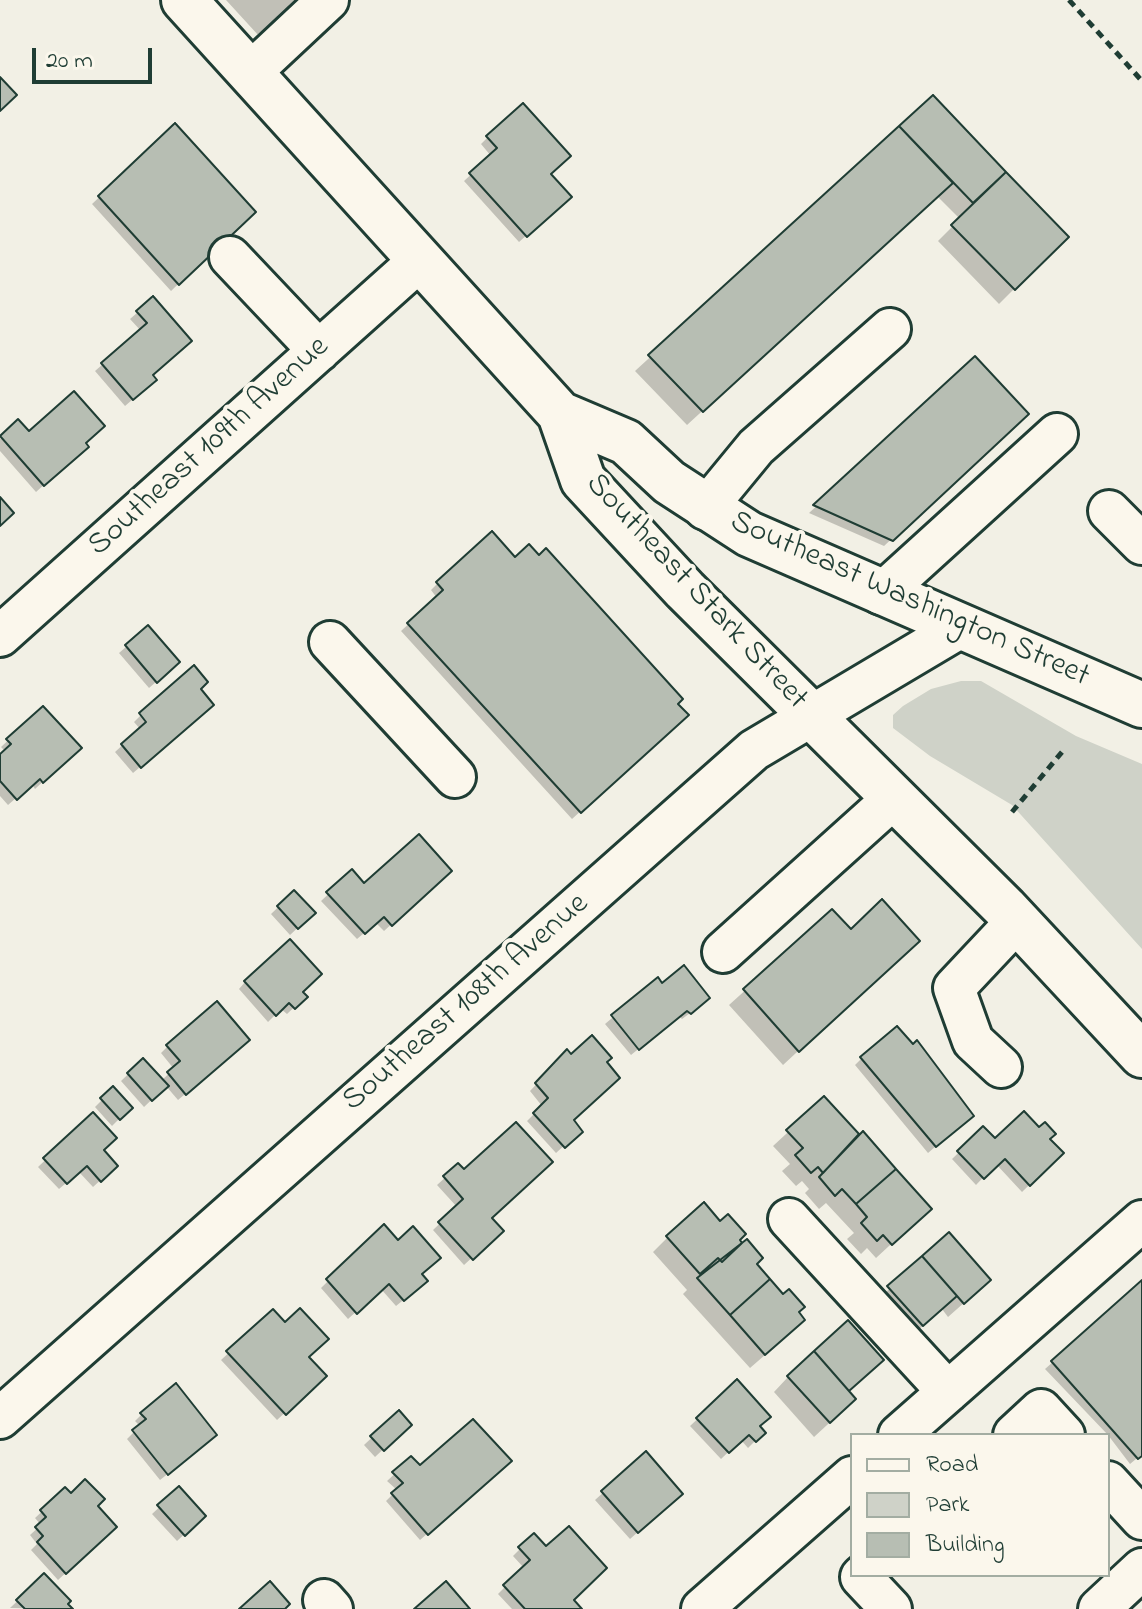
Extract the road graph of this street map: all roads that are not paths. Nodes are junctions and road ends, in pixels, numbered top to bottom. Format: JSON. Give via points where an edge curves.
{"nodes":[{"id":1,"x":184,"y":0,"type":"edge"},
{"id":2,"x":328,"y":0,"type":"edge"},
{"id":3,"x":250,"y":73,"type":"junction"},
{"id":4,"x":230,"y":257,"type":"dead end"},
{"id":5,"x":420,"y":260,"type":"junction"},
{"id":6,"x":890,"y":329,"type":"dead end"},
{"id":7,"x":319,"y":351,"type":"junction"},
{"id":8,"x":560,"y":414,"type":"junction"},
{"id":9,"x":1057,"y":434,"type":"dead end"},
{"id":10,"x":705,"y":509,"type":"junction"},
{"id":11,"x":1109,"y":511,"type":"dead end"},
{"id":12,"x":1142,"y":544,"type":"edge"},
{"id":13,"x":881,"y":594,"type":"junction"},
{"id":14,"x":961,"y":627,"type":"junction"},
{"id":15,"x":0,"y":636,"type":"edge"},
{"id":16,"x":330,"y":642,"type":"dead end"},
{"id":17,"x":1142,"y":705,"type":"edge"},
{"id":18,"x":809,"y":716,"type":"junction"},
{"id":19,"x":455,"y":777,"type":"dead end"},
{"id":20,"x":895,"y":797,"type":"junction"},
{"id":21,"x":1017,"y":921,"type":"junction"},
{"id":22,"x":723,"y":952,"type":"dead end"},
{"id":23,"x":1142,"y":1055,"type":"edge"},
{"id":24,"x":1001,"y":1067,"type":"dead end"},
{"id":25,"x":789,"y":1219,"type":"dead end"},
{"id":26,"x":1142,"y":1221,"type":"edge"},
{"id":27,"x":948,"y":1392,"type":"junction"},
{"id":28,"x":0,"y":1418,"type":"edge"},
{"id":29,"x":901,"y":1433,"type":"edge"},
{"id":30,"x":1016,"y":1433,"type":"edge"},
{"id":31,"x":1062,"y":1433,"type":"edge"},
{"id":32,"x":850,"y":1479,"type":"edge"},
{"id":33,"x":1110,"y":1484,"type":"edge"},
{"id":34,"x":1142,"y":1519,"type":"edge"},
{"id":35,"x":1142,"y":1569,"type":"edge"},
{"id":36,"x":861,"y":1577,"type":"edge"},
{"id":37,"x":702,"y":1609,"type":"edge"},
{"id":38,"x":891,"y":1609,"type":"edge"},
{"id":39,"x":1099,"y":1609,"type":"edge"}],
"edges":[{"from":1,"to":3,"type":"main road","name":"Southeast Stark Street"},
{"from":2,"to":3,"type":"street"},
{"from":3,"to":5,"type":"main road","name":"Southeast Stark Street"},
{"from":4,"to":7,"type":"street"},
{"from":5,"to":7,"type":"street","name":"Southeast 109th Avenue"},
{"from":5,"to":8,"type":"main road","name":"Southeast Stark Street"},
{"from":6,"to":10,"type":"street","via":[[756,447]]},
{"from":7,"to":15,"type":"street","name":"Southeast 109th Avenue"},
{"from":8,"to":10,"type":"main road","name":"Southeast Washington Street","via":[[626,442]]},
{"from":8,"to":18,"type":"main road","name":"Southeast Stark Street","via":[[583,480]]},
{"from":9,"to":13,"type":"street"},
{"from":10,"to":13,"type":"main road","name":"Southeast Washington Street"},
{"from":11,"to":12,"type":"street"},
{"from":13,"to":14,"type":"main road","name":"Southeast Washington Street"},
{"from":14,"to":17,"type":"main road","name":"Southeast Washington Street"},
{"from":14,"to":18,"type":"street","name":"Southeast 108th Avenue"},
{"from":16,"to":19,"type":"street"},
{"from":18,"to":20,"type":"main road","name":"Southeast Stark Street"},
{"from":18,"to":28,"type":"street","name":"Southeast 108th Avenue","via":[[754,750]]},
{"from":20,"to":21,"type":"main road","name":"Southeast Stark Street"},
{"from":20,"to":22,"type":"street"},
{"from":21,"to":23,"type":"main road","name":"Southeast Stark Street"},
{"from":21,"to":24,"type":"street","via":[[954,988],[973,1041]]},
{"from":25,"to":27,"type":"street"},
{"from":26,"to":27,"type":"street"},
{"from":27,"to":29,"type":"street"},
{"from":30,"to":31,"type":"street","via":[[1041,1410]]},
{"from":32,"to":37,"type":"street"},
{"from":33,"to":34,"type":"street"},
{"from":35,"to":39,"type":"street"},
{"from":36,"to":38,"type":"street"}]}
